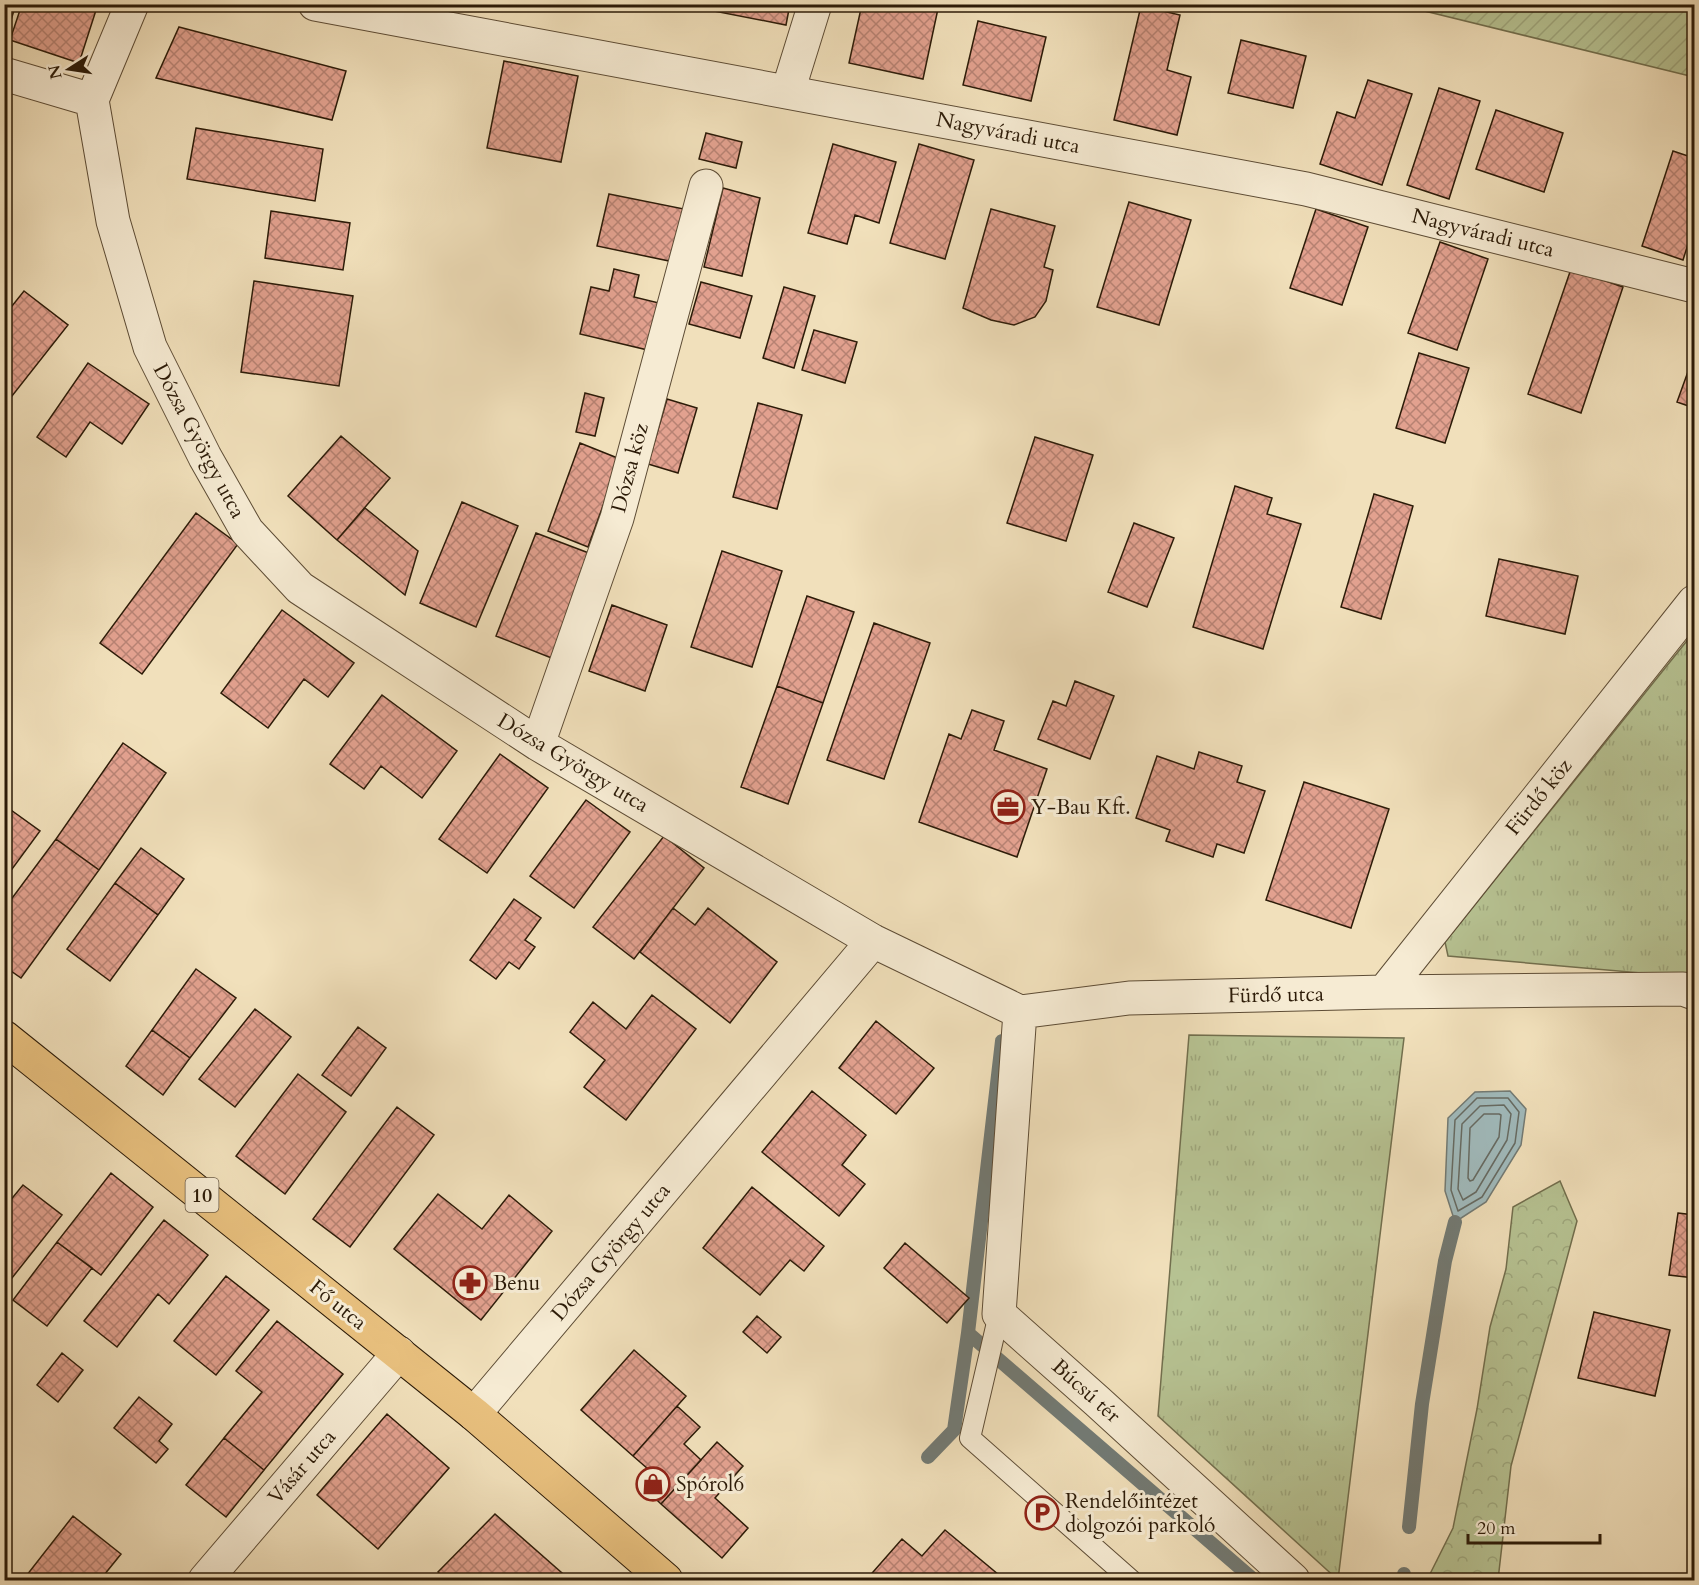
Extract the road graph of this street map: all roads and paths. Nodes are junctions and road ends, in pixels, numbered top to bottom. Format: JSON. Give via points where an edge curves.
{"nodes":[{"id":1,"x":132,"y":4,"type":"edge"},
{"id":2,"x":315,"y":4,"type":"edge"},
{"id":3,"x":815,"y":4,"type":"edge"},
{"id":4,"x":4,"y":74,"type":"edge"},
{"id":5,"x":788,"y":91,"type":"junction"},
{"id":6,"x":92,"y":100,"type":"junction"},
{"id":7,"x":706,"y":186,"type":"dead end"},
{"id":8,"x":1695,"y":286,"type":"edge"},
{"id":9,"x":1695,"y":602,"type":"edge"},
{"id":10,"x":538,"y":744,"type":"junction"},
{"id":11,"x":873,"y":941,"type":"junction"},
{"id":12,"x":1384,"y":992,"type":"junction"},
{"id":13,"x":1695,"y":993,"type":"edge"},
{"id":14,"x":1020,"y":1012,"type":"junction"},
{"id":15,"x":4,"y":1037,"type":"edge"},
{"id":16,"x":997,"y":1322,"type":"junction"},
{"id":17,"x":399,"y":1353,"type":"junction"},
{"id":18,"x":474,"y":1414,"type":"junction"},
{"id":19,"x":205,"y":1581,"type":"edge"},
{"id":20,"x":666,"y":1581,"type":"edge"},
{"id":21,"x":1131,"y":1581,"type":"edge"},
{"id":22,"x":1293,"y":1581,"type":"edge"}],
"edges":[{"from":1,"to":6,"type":"street"},
{"from":2,"to":5,"type":"street","name":"Nagyváradi utca"},
{"from":3,"to":5,"type":"street"},
{"from":4,"to":6,"type":"street"},
{"from":5,"to":8,"type":"street","name":"Nagyváradi utca","via":[[1306,189]]},
{"from":6,"to":10,"type":"street","name":"Dózsa György utca","via":[[113,221],[150,347],[247,531],[300,588]]},
{"from":7,"to":10,"type":"street","name":"Dózsa köz","via":[[617,518]]},
{"from":9,"to":12,"type":"street","name":"Fürdő köz"},
{"from":10,"to":11,"type":"street","name":"Dózsa György utca"},
{"from":11,"to":14,"type":"street"},
{"from":11,"to":18,"type":"street","name":"Dózsa György utca"},
{"from":12,"to":13,"type":"street","name":"Fürdő utca","via":[[1683,989]]},
{"from":12,"to":14,"type":"street","name":"Fürdő utca","via":[[1129,998]]},
{"from":14,"to":16,"type":"street"},
{"from":15,"to":17,"type":"main road","name":"Fő utca","number":"10"},
{"from":16,"to":21,"type":"lane","via":[[970,1438]]},
{"from":16,"to":22,"type":"street","name":"Búcsú tér","via":[[1098,1401]]},
{"from":17,"to":18,"type":"main road","name":"Fő utca","number":"10"},
{"from":17,"to":19,"type":"street","name":"Vásár utca"},
{"from":18,"to":20,"type":"main road","name":"Fő utca","number":"10"}]}
